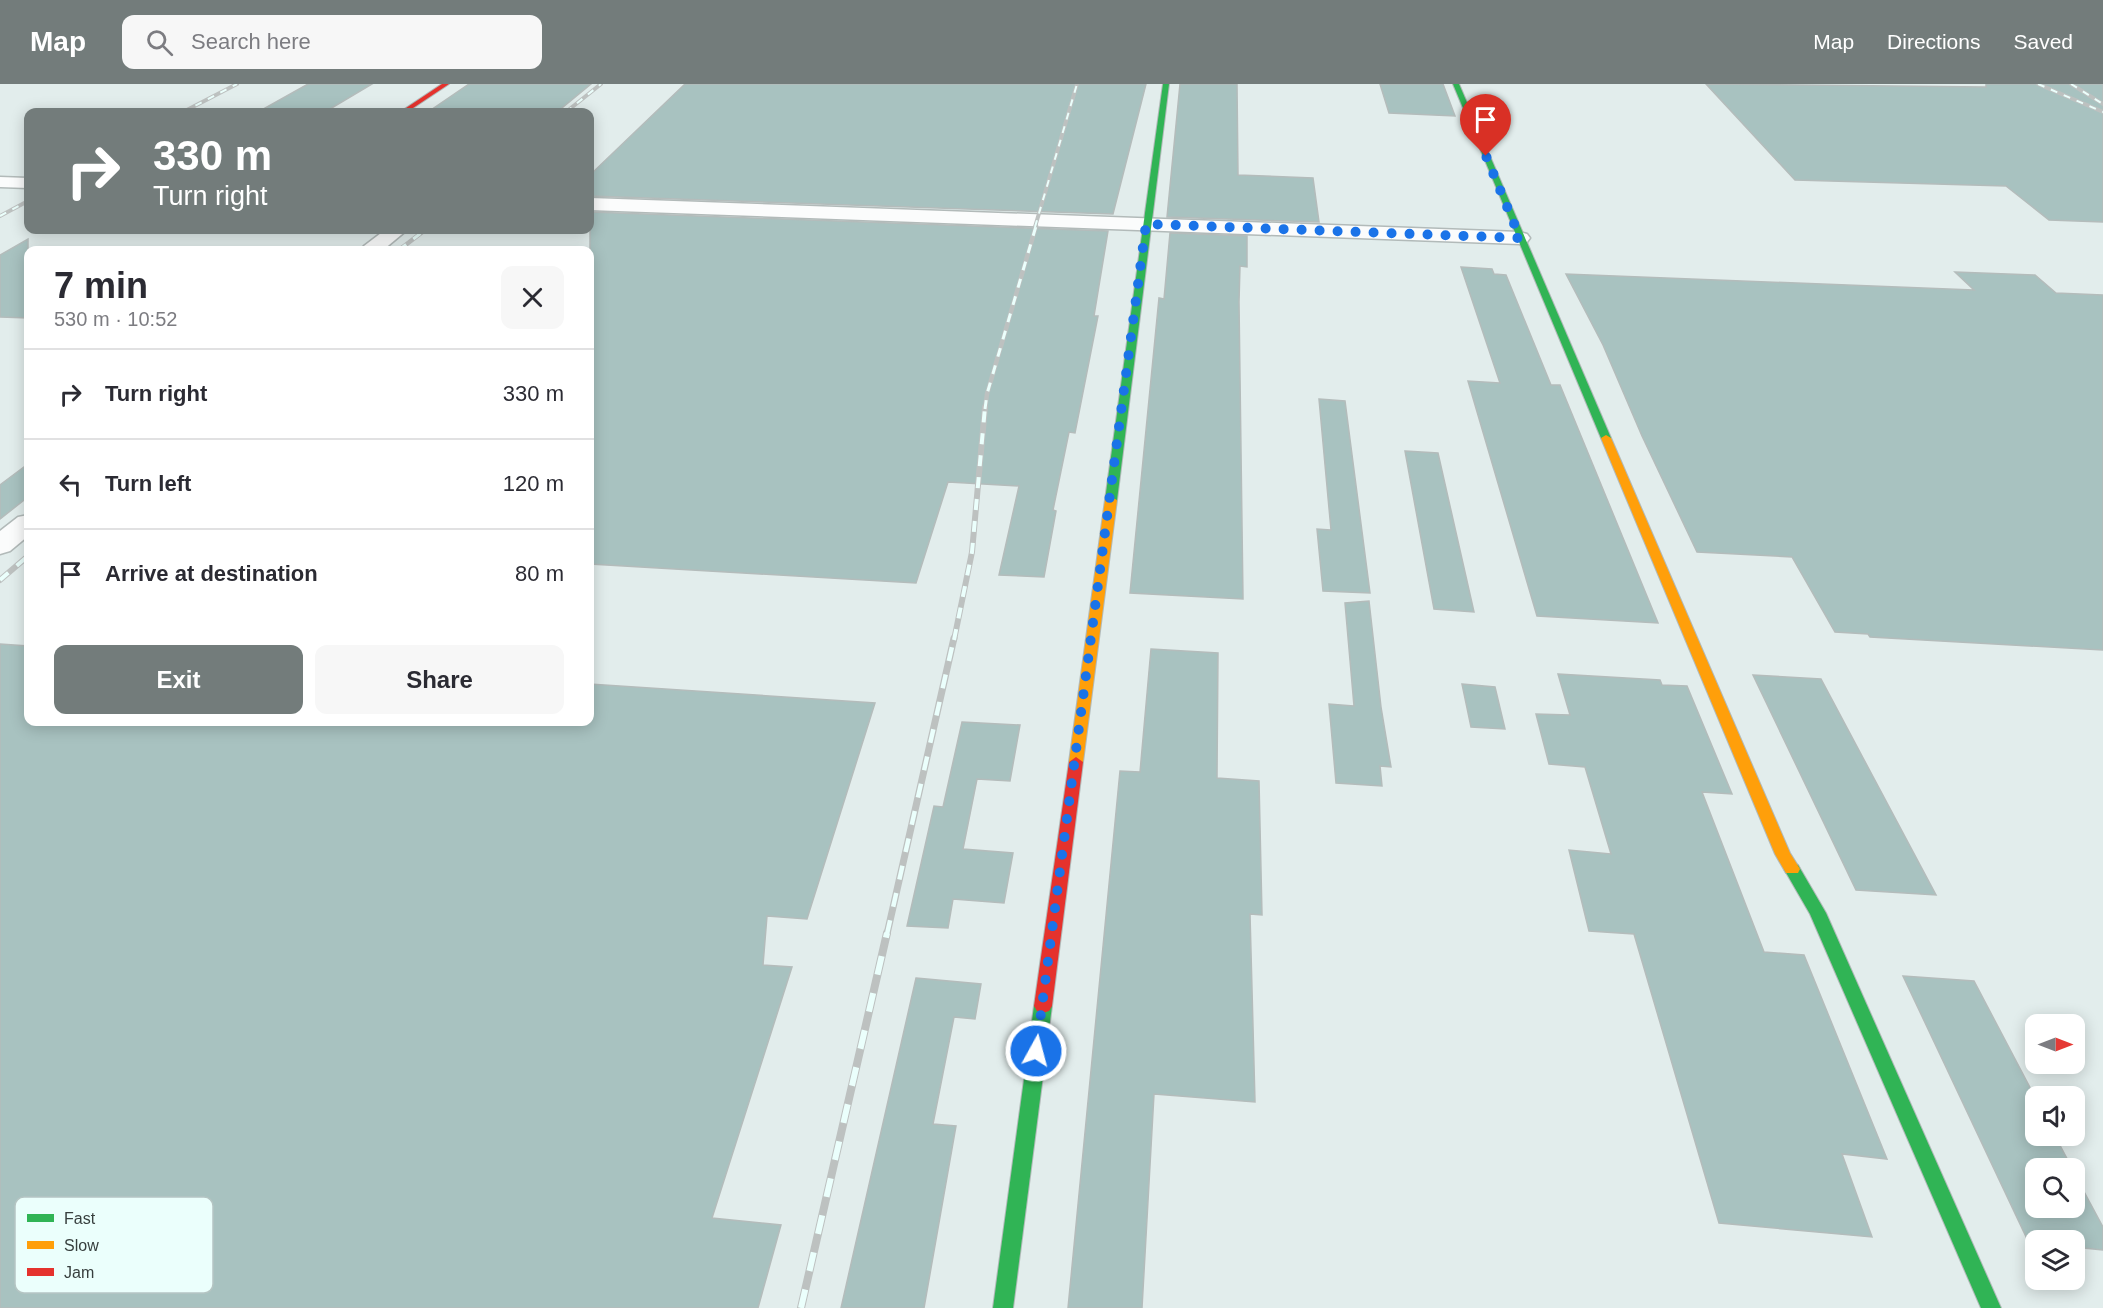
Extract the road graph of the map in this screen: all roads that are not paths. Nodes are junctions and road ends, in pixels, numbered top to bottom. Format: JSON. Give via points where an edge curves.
{"nodes":[{"id":1,"x":447,"y":84,"type":"edge"},
{"id":2,"x":1166,"y":84,"type":"edge"},
{"id":3,"x":1456,"y":84,"type":"edge"},
{"id":4,"x":409,"y":108,"type":"edge"},
{"id":5,"x":0,"y":182,"type":"edge"},
{"id":6,"x":24,"y":183,"type":"edge"},
{"id":7,"x":594,"y":204,"type":"edge"},
{"id":8,"x":1146,"y":224,"type":"junction"},
{"id":9,"x":392,"y":234,"type":"edge"},
{"id":10,"x":1520,"y":238,"type":"junction"},
{"id":11,"x":376,"y":246,"type":"edge"},
{"id":12,"x":24,"y":526,"type":"edge"},
{"id":13,"x":0,"y":545,"type":"edge"},
{"id":14,"x":1003,"y":1308,"type":"edge"},
{"id":15,"x":1991,"y":1308,"type":"edge"}],
"edges":[{"from":1,"to":4,"type":"street"},
{"from":2,"to":8,"type":"street"},
{"from":3,"to":10,"type":"street"},
{"from":5,"to":6,"type":"street"},
{"from":7,"to":8,"type":"street"},
{"from":8,"to":10,"type":"street"},
{"from":8,"to":14,"type":"street"},
{"from":9,"to":11,"type":"street"},
{"from":10,"to":15,"type":"street","via":[[1783,854],[1818,913]]},
{"from":12,"to":13,"type":"street"}]}
